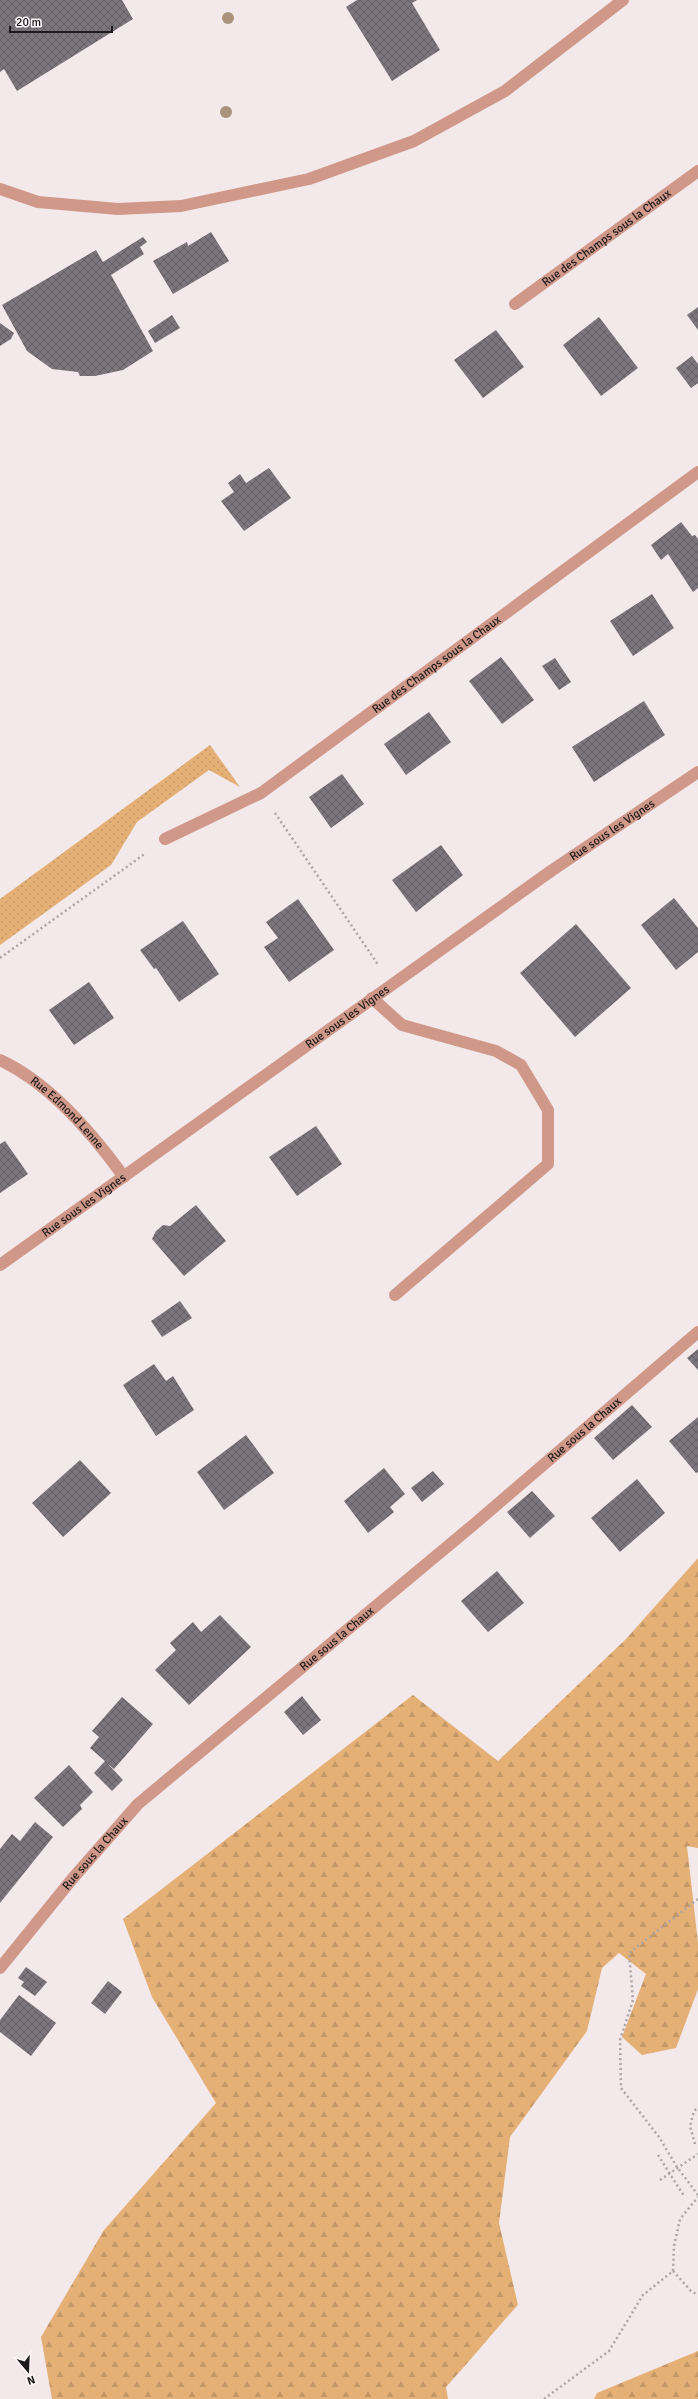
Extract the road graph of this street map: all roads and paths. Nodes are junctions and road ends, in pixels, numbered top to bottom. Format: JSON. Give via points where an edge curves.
{"nodes":[{"id":1,"x":623,"y":0,"type":"edge"},
{"id":2,"x":698,"y":171,"type":"edge"},
{"id":3,"x":0,"y":190,"type":"edge"},
{"id":4,"x":515,"y":304,"type":"dead end"},
{"id":5,"x":698,"y":472,"type":"edge"},
{"id":6,"x":698,"y":772,"type":"edge"},
{"id":7,"x":261,"y":793,"type":"junction"},
{"id":8,"x":164,"y":840,"type":"joint"},
{"id":9,"x":0,"y":958,"type":"edge"},
{"id":10,"x":392,"y":984,"type":"junction"},
{"id":11,"x":372,"y":998,"type":"junction"},
{"id":12,"x":0,"y":1060,"type":"edge"},
{"id":13,"x":124,"y":1177,"type":"junction"},
{"id":14,"x":0,"y":1265,"type":"edge"},
{"id":15,"x":394,"y":1295,"type":"dead end"},
{"id":16,"x":698,"y":1332,"type":"edge"},
{"id":17,"x":698,"y":1899,"type":"edge"},
{"id":18,"x":0,"y":1968,"type":"edge"},
{"id":19,"x":698,"y":2108,"type":"edge"},
{"id":20,"x":695,"y":2144,"type":"dead end"},
{"id":21,"x":698,"y":2154,"type":"edge"},
{"id":22,"x":658,"y":2155,"type":"dead end"},
{"id":23,"x":677,"y":2168,"type":"junction"},
{"id":24,"x":670,"y":2173,"type":"junction"},
{"id":25,"x":660,"y":2180,"type":"dead end"},
{"id":26,"x":684,"y":2196,"type":"dead end"},
{"id":27,"x":698,"y":2196,"type":"edge"},
{"id":28,"x":673,"y":2271,"type":"junction"},
{"id":29,"x":698,"y":2295,"type":"edge"},
{"id":30,"x":544,"y":2399,"type":"edge"}],
"edges":[{"from":1,"to":3,"type":"street","via":[[505,91],[414,141],[309,179],[181,206],[118,209],[38,202]]},
{"from":2,"to":4,"type":"street","name":"Rue des Champs sous la Chaux"},
{"from":5,"to":7,"type":"street","name":"Rue des Champs sous la Chaux"},
{"from":6,"to":10,"type":"street","name":"Rue sous les Vignes","via":[[551,871]]},
{"from":7,"to":8,"type":"street","name":"Rue des Champs sous la Chaux"},
{"from":7,"to":10,"type":"path"},
{"from":8,"to":9,"type":"path"},
{"from":10,"to":11,"type":"street","name":"Rue sous les Vignes"},
{"from":11,"to":13,"type":"street","name":"Rue sous les Vignes"},
{"from":11,"to":15,"type":"street","via":[[402,1025],[496,1051],[520,1065],[548,1110],[548,1164]]},
{"from":12,"to":13,"type":"street","name":"Rue Edmond Lenne","via":[[17,1067],[51,1093]]},
{"from":13,"to":14,"type":"street","name":"Rue sous les Vignes"},
{"from":16,"to":18,"type":"street","name":"Rue sous la Chaux","via":[[466,1531],[138,1804]]},
{"from":17,"to":23,"type":"path","via":[[629,1953],[632,2000],[620,2040],[621,2088],[659,2136]]},
{"from":19,"to":20,"type":"path","via":[[694,2110],[690,2126]]},
{"from":21,"to":23,"type":"path"},
{"from":22,"to":24,"type":"path"},
{"from":23,"to":24,"type":"path"},
{"from":23,"to":27,"type":"path"},
{"from":24,"to":25,"type":"path"},
{"from":24,"to":26,"type":"path"},
{"from":27,"to":28,"type":"path","via":[[680,2219],[674,2246]]},
{"from":28,"to":29,"type":"path"},
{"from":28,"to":30,"type":"path","via":[[643,2296],[609,2351]]}]}
